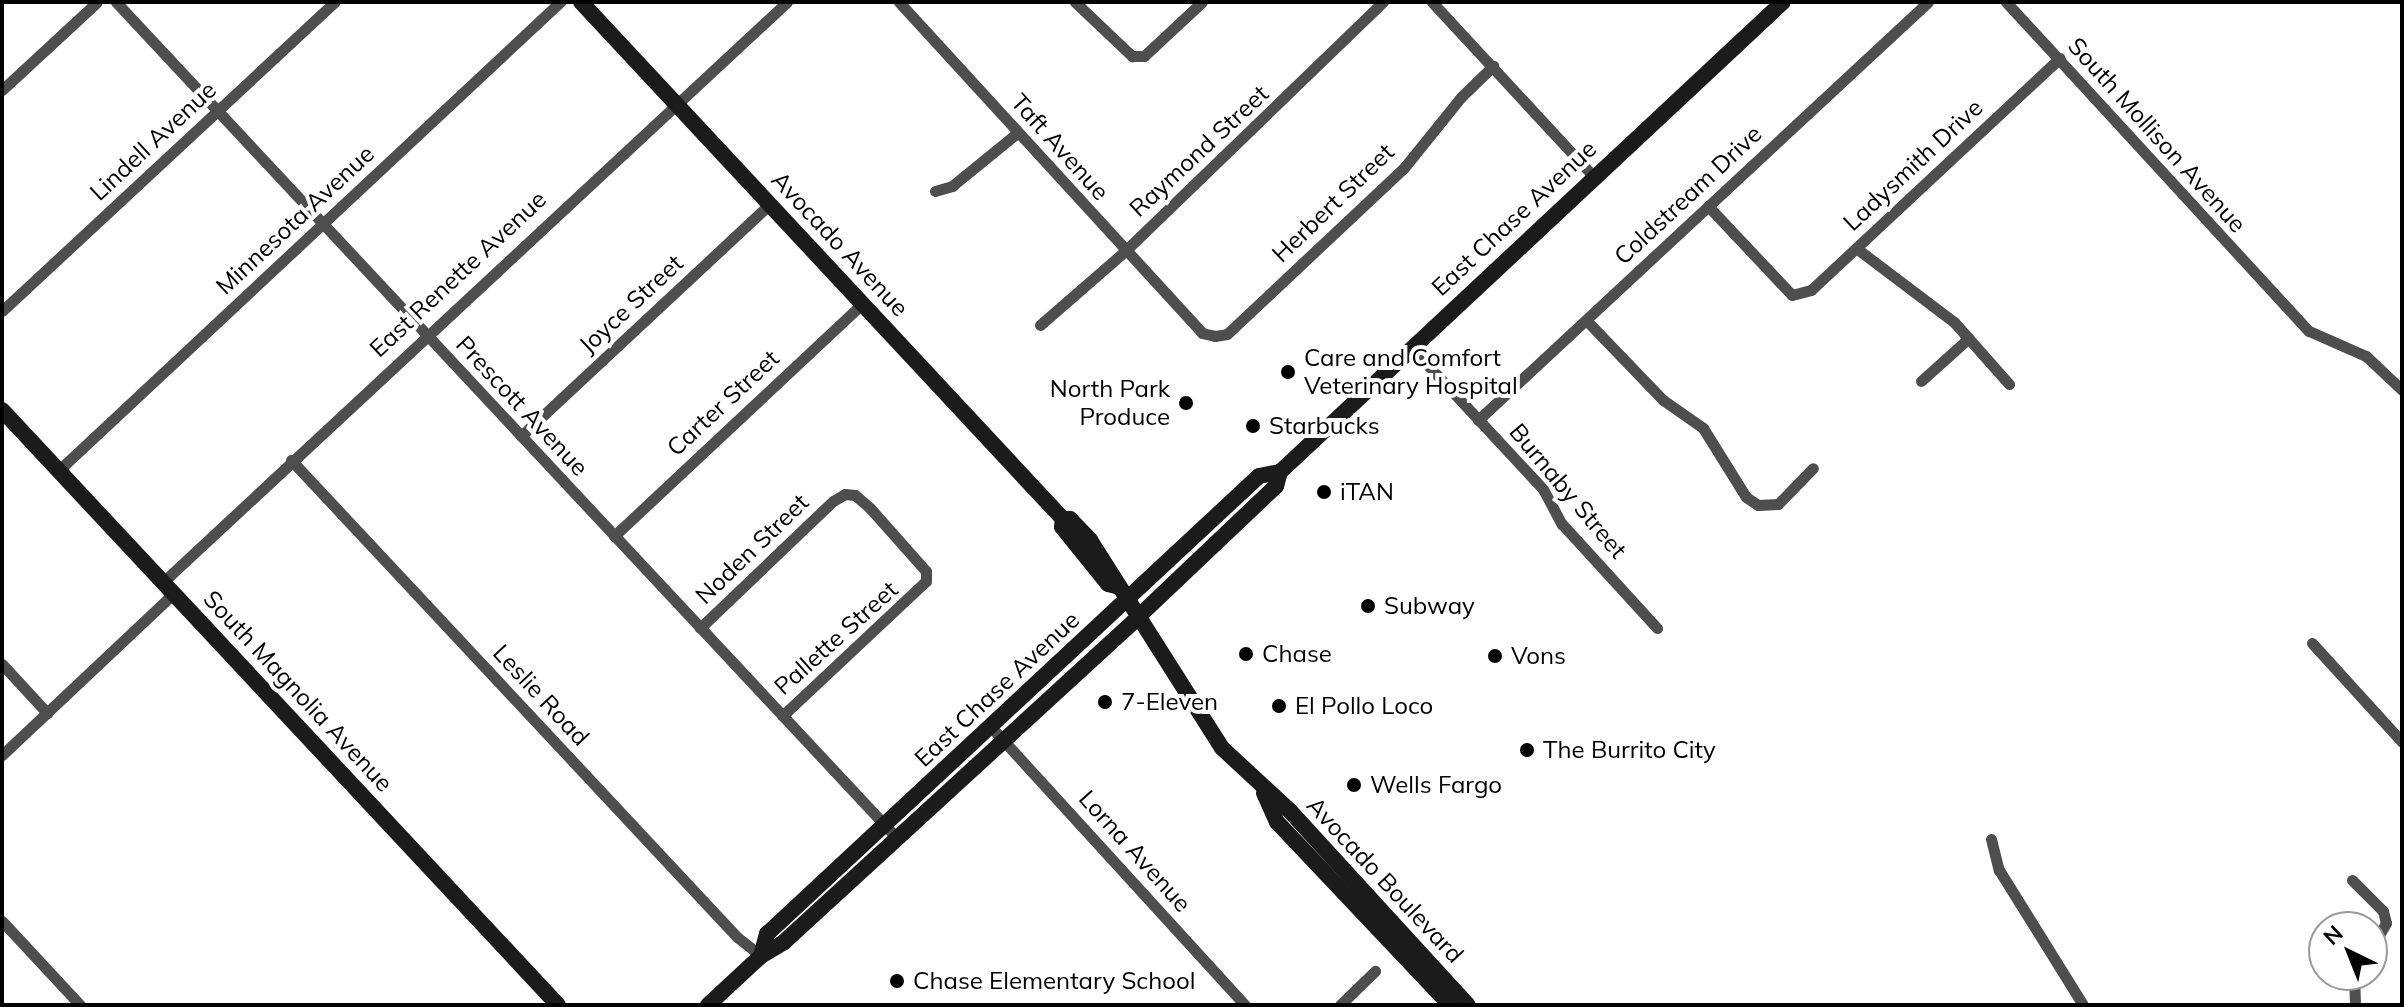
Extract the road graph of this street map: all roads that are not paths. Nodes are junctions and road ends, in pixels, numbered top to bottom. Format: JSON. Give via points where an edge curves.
{"nodes":[{"id":1,"x":97,"y":2,"type":"edge"},
{"id":2,"x":116,"y":2,"type":"edge"},
{"id":3,"x":334,"y":2,"type":"edge"},
{"id":4,"x":560,"y":2,"type":"edge"},
{"id":5,"x":581,"y":2,"type":"edge"},
{"id":6,"x":787,"y":2,"type":"edge"},
{"id":7,"x":899,"y":2,"type":"edge"},
{"id":8,"x":1075,"y":2,"type":"edge"},
{"id":9,"x":1202,"y":2,"type":"edge"},
{"id":10,"x":1383,"y":2,"type":"edge"},
{"id":11,"x":1432,"y":2,"type":"edge"},
{"id":12,"x":1783,"y":2,"type":"edge"},
{"id":13,"x":1928,"y":2,"type":"edge"},
{"id":14,"x":2006,"y":2,"type":"edge"},
{"id":15,"x":2060,"y":58,"type":"junction"},
{"id":16,"x":1493,"y":66,"type":"junction"},
{"id":17,"x":2,"y":90,"type":"edge"},
{"id":18,"x":675,"y":101,"type":"junction"},
{"id":19,"x":216,"y":111,"type":"junction"},
{"id":20,"x":1016,"y":134,"type":"junction"},
{"id":21,"x":1594,"y":177,"type":"junction"},
{"id":22,"x":935,"y":191,"type":"dead end"},
{"id":23,"x":770,"y":204,"type":"junction"},
{"id":24,"x":1708,"y":206,"type":"junction"},
{"id":25,"x":322,"y":226,"type":"junction"},
{"id":26,"x":1856,"y":248,"type":"junction"},
{"id":27,"x":1125,"y":251,"type":"junction"},
{"id":28,"x":863,"y":303,"type":"junction"},
{"id":29,"x":2,"y":311,"type":"edge"},
{"id":30,"x":1189,"y":319,"type":"joint"},
{"id":31,"x":1586,"y":320,"type":"junction"},
{"id":32,"x":1040,"y":325,"type":"dead end"},
{"id":33,"x":425,"y":334,"type":"junction"},
{"id":34,"x":1969,"y":338,"type":"junction"},
{"id":35,"x":1411,"y":347,"type":"junction"},
{"id":36,"x":1921,"y":381,"type":"dead end"},
{"id":37,"x":2009,"y":384,"type":"dead end"},
{"id":38,"x":2402,"y":390,"type":"edge"},
{"id":39,"x":2,"y":410,"type":"edge"},
{"id":40,"x":1478,"y":420,"type":"junction"},
{"id":41,"x":521,"y":436,"type":"junction"},
{"id":42,"x":291,"y":460,"type":"junction"},
{"id":43,"x":1813,"y":468,"type":"dead end"},
{"id":44,"x":59,"y":470,"type":"junction"},
{"id":45,"x":1280,"y":472,"type":"junction"},
{"id":46,"x":614,"y":536,"type":"junction"},
{"id":47,"x":168,"y":587,"type":"junction"},
{"id":48,"x":919,"y":591,"type":"joint"},
{"id":49,"x":1127,"y":602,"type":"junction"},
{"id":50,"x":1137,"y":618,"type":"junction"},
{"id":51,"x":700,"y":628,"type":"junction"},
{"id":52,"x":1657,"y":628,"type":"dead end"},
{"id":53,"x":2312,"y":643,"type":"dead end"},
{"id":54,"x":2,"y":664,"type":"edge"},
{"id":55,"x":47,"y":713,"type":"junction"},
{"id":56,"x":782,"y":716,"type":"junction"},
{"id":57,"x":997,"y":734,"type":"junction"},
{"id":58,"x":2402,"y":742,"type":"edge"},
{"id":59,"x":2,"y":755,"type":"edge"},
{"id":60,"x":1263,"y":792,"type":"junction"},
{"id":61,"x":891,"y":831,"type":"junction"},
{"id":62,"x":1991,"y":839,"type":"dead end"},
{"id":63,"x":2352,"y":880,"type":"dead end"},
{"id":64,"x":2383,"y":911,"type":"edge"},
{"id":65,"x":2,"y":921,"type":"edge"},
{"id":66,"x":761,"y":956,"type":"junction"},
{"id":67,"x":1375,"y":971,"type":"dead end"},
{"id":68,"x":80,"y":1005,"type":"edge"},
{"id":69,"x":558,"y":1005,"type":"edge"},
{"id":70,"x":708,"y":1005,"type":"edge"},
{"id":71,"x":1245,"y":1005,"type":"edge"},
{"id":72,"x":1340,"y":1005,"type":"edge"},
{"id":73,"x":1450,"y":1005,"type":"edge"},
{"id":74,"x":1468,"y":1005,"type":"edge"},
{"id":75,"x":2083,"y":1005,"type":"edge"}],
"edges":[{"from":1,"to":17,"type":"street"},
{"from":2,"to":19,"type":"street","name":"Prescott Avenue"},
{"from":3,"to":19,"type":"street","name":"Lindell Avenue"},
{"from":4,"to":25,"type":"street","name":"Minnesota Avenue"},
{"from":5,"to":18,"type":"main road","name":"Avocado Avenue"},
{"from":6,"to":18,"type":"street","name":"East Renette Avenue"},
{"from":7,"to":20,"type":"street","name":"Taft Avenue"},
{"from":8,"to":9,"type":"street","via":[[1132,56],[1144,56]]},
{"from":10,"to":27,"type":"street","name":"Raymond Street"},
{"from":11,"to":16,"type":"street"},
{"from":12,"to":21,"type":"main road","name":"East Chase Avenue"},
{"from":13,"to":24,"type":"street","name":"Coldstream Drive"},
{"from":14,"to":15,"type":"street","name":"South Mollison Avenue"},
{"from":15,"to":26,"type":"street","name":"Ladysmith Drive"},
{"from":15,"to":38,"type":"street","name":"South Mollison Avenue","via":[[2309,331],[2366,356]]},
{"from":16,"to":21,"type":"street"},
{"from":16,"to":30,"type":"street","name":"Herbert Street","via":[[1403,169],[1227,334],[1202,333]]},
{"from":18,"to":23,"type":"main road","name":"Avocado Avenue"},
{"from":18,"to":33,"type":"street","name":"East Renette Avenue"},
{"from":19,"to":25,"type":"street","name":"Prescott Avenue"},
{"from":19,"to":29,"type":"street","name":"Lindell Avenue"},
{"from":20,"to":22,"type":"street","via":[[952,186]]},
{"from":20,"to":27,"type":"street","name":"Taft Avenue"},
{"from":21,"to":35,"type":"main road","name":"East Chase Avenue"},
{"from":23,"to":28,"type":"main road","name":"Avocado Avenue"},
{"from":23,"to":41,"type":"street","name":"Joyce Street"},
{"from":24,"to":26,"type":"street","name":"Ladysmith Drive","via":[[1792,295],[1811,290]]},
{"from":24,"to":31,"type":"street","name":"Coldstream Drive"},
{"from":25,"to":33,"type":"street","name":"Prescott Avenue"},
{"from":25,"to":44,"type":"street","name":"Minnesota Avenue"},
{"from":26,"to":34,"type":"street"},
{"from":27,"to":30,"type":"street","name":"Taft Avenue"},
{"from":27,"to":32,"type":"street","name":"Raymond Street"},
{"from":28,"to":46,"type":"street","name":"Carter Street"},
{"from":28,"to":49,"type":"main road","name":"Avocado Avenue","via":[[1063,519],[1070,519],[1117,578]]},
{"from":31,"to":40,"type":"street","name":"Coldstream Drive"},
{"from":31,"to":43,"type":"street","via":[[1663,400],[1703,428],[1746,497],[1758,505],[1778,504]]},
{"from":33,"to":41,"type":"street","name":"Prescott Avenue"},
{"from":33,"to":42,"type":"street","name":"East Renette Avenue"},
{"from":34,"to":36,"type":"street"},
{"from":34,"to":37,"type":"street"},
{"from":35,"to":40,"type":"street","name":"Burnaby Street"},
{"from":35,"to":45,"type":"main road","name":"East Chase Avenue"},
{"from":39,"to":44,"type":"main road","name":"South Magnolia Avenue"},
{"from":40,"to":52,"type":"street","name":"Burnaby Street"},
{"from":41,"to":46,"type":"street","name":"Prescott Avenue"},
{"from":42,"to":47,"type":"street","name":"East Renette Avenue"},
{"from":42,"to":66,"type":"street","name":"Leslie Road","via":[[737,937]]},
{"from":44,"to":47,"type":"main road","name":"South Magnolia Avenue"},
{"from":45,"to":49,"type":"main road","name":"East Chase Avenue","via":[[1259,476]]},
{"from":45,"to":50,"type":"main road","name":"East Chase Avenue","via":[[1276,486]]},
{"from":46,"to":51,"type":"street","name":"Prescott Avenue"},
{"from":47,"to":55,"type":"street","name":"East Renette Avenue"},
{"from":47,"to":69,"type":"main road","name":"South Magnolia Avenue"},
{"from":48,"to":51,"type":"street","name":"Noden Street","via":[[926,571],[855,495],[833,501]]},
{"from":48,"to":56,"type":"street","name":"Pallette Street"},
{"from":49,"to":50,"type":"main road","name":"Avocado Avenue"},
{"from":49,"to":57,"type":"main road","name":"East Chase Avenue"},
{"from":50,"to":57,"type":"main road","name":"East Chase Avenue"},
{"from":50,"to":60,"type":"main road","name":"Avocado Boulevard","via":[[1200,717]]},
{"from":51,"to":56,"type":"street","name":"Prescott Avenue"},
{"from":53,"to":58,"type":"street"},
{"from":54,"to":55,"type":"street"},
{"from":55,"to":59,"type":"street","name":"East Renette Avenue"},
{"from":56,"to":61,"type":"street","name":"Prescott Avenue"},
{"from":57,"to":61,"type":"main road","name":"East Chase Avenue"},
{"from":57,"to":71,"type":"street","name":"Lorna Avenue"},
{"from":60,"to":73,"type":"main road","name":"Avocado Boulevard","via":[[1277,822]]},
{"from":60,"to":74,"type":"main road","name":"Avocado Boulevard","via":[[1290,811]]},
{"from":61,"to":66,"type":"main road","name":"East Chase Avenue","via":[[767,934]]},
{"from":62,"to":75,"type":"street","via":[[1999,870]]},
{"from":63,"to":64,"type":"street"},
{"from":65,"to":68,"type":"street"},
{"from":66,"to":70,"type":"main road","name":"East Chase Avenue"},
{"from":67,"to":72,"type":"street"}]}
